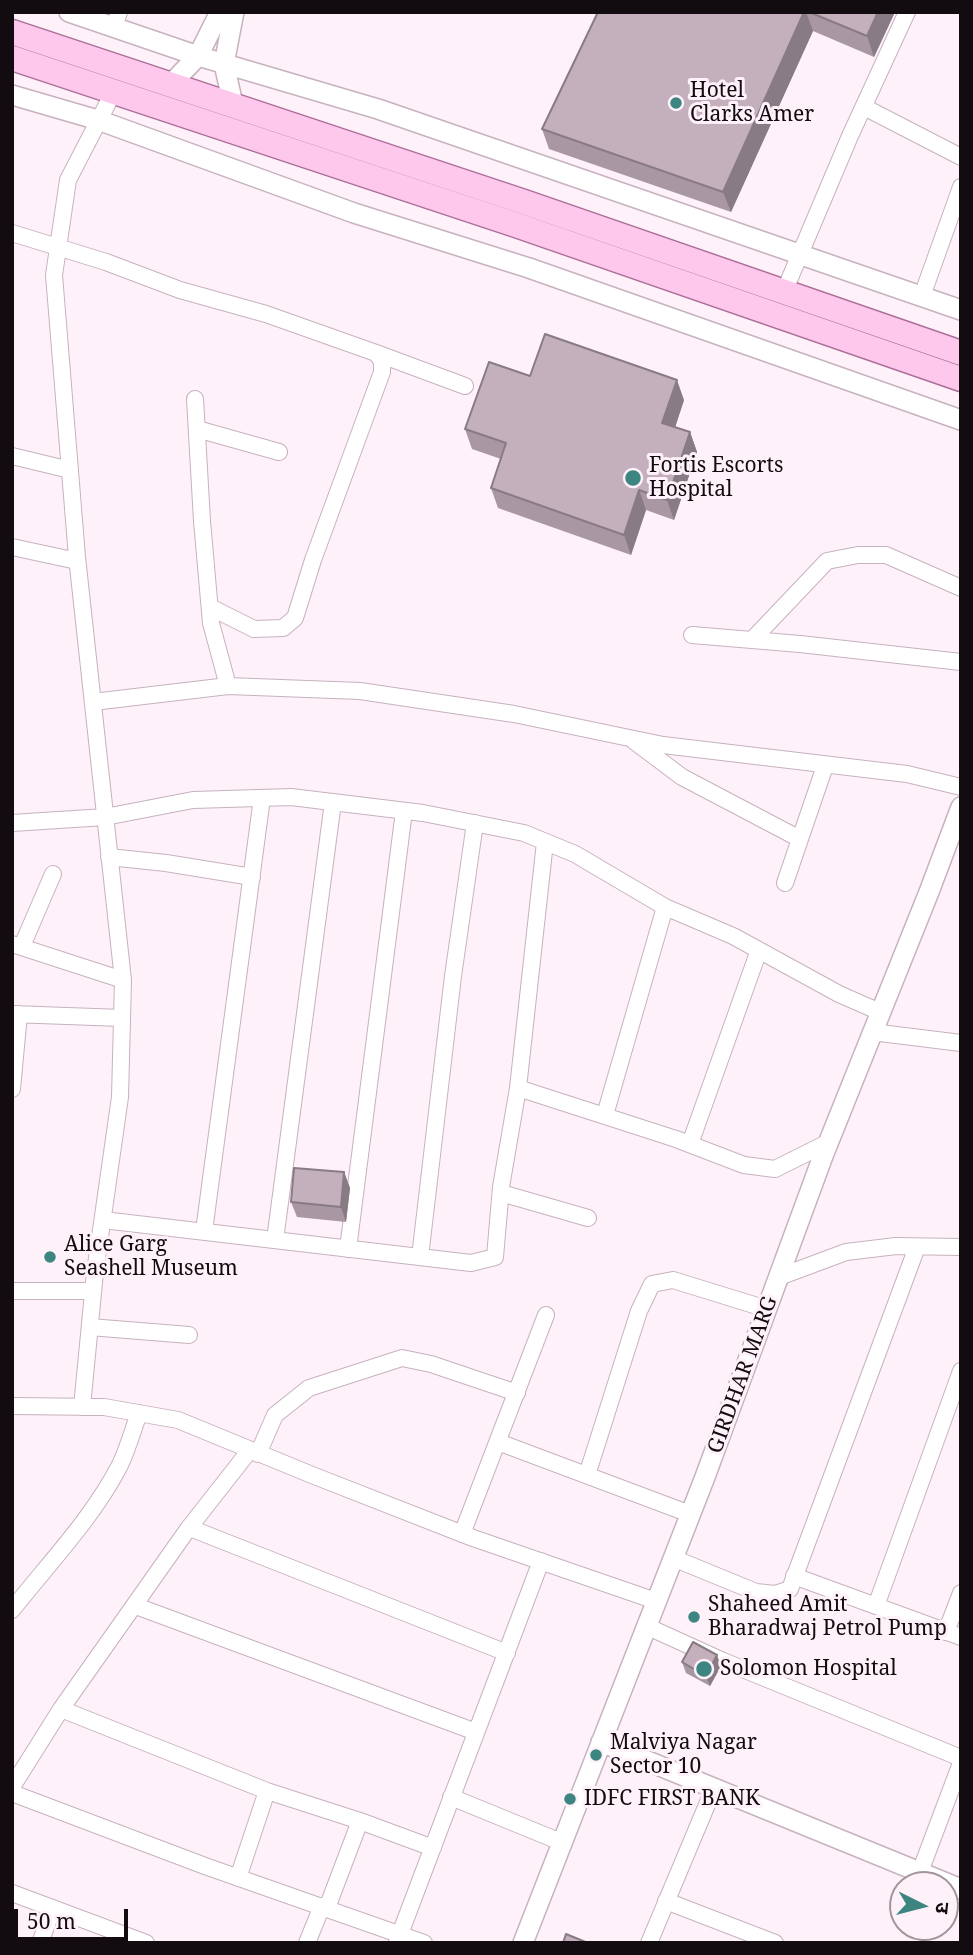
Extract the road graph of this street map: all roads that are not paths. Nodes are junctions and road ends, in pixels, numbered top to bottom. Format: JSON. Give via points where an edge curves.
{"nodes":[{"id":1,"x":69,"y":12,"type":"edge"},
{"id":2,"x":219,"y":12,"type":"edge"},
{"id":3,"x":234,"y":12,"type":"edge"},
{"id":4,"x":907,"y":12,"type":"edge"},
{"id":5,"x":117,"y":19,"type":"edge"},
{"id":6,"x":12,"y":32,"type":"edge"},
{"id":7,"x":198,"y":56,"type":"junction"},
{"id":8,"x":12,"y":58,"type":"edge"},
{"id":9,"x":224,"y":64,"type":"junction"},
{"id":10,"x":171,"y":84,"type":"junction"},
{"id":11,"x":114,"y":90,"type":"junction"},
{"id":12,"x":12,"y":95,"type":"edge"},
{"id":13,"x":233,"y":104,"type":"junction"},
{"id":14,"x":864,"y":107,"type":"junction"},
{"id":15,"x":98,"y":120,"type":"junction"},
{"id":16,"x":961,"y":157,"type":"edge"},
{"id":17,"x":961,"y":187,"type":"edge"},
{"id":18,"x":12,"y":233,"type":"edge"},
{"id":19,"x":58,"y":248,"type":"junction"},
{"id":20,"x":800,"y":254,"type":"junction"},
{"id":21,"x":783,"y":292,"type":"junction"},
{"id":22,"x":922,"y":296,"type":"junction"},
{"id":23,"x":961,"y":310,"type":"edge"},
{"id":24,"x":376,"y":353,"type":"junction"},
{"id":25,"x":961,"y":353,"type":"edge"},
{"id":26,"x":961,"y":379,"type":"edge"},
{"id":27,"x":465,"y":386,"type":"dead end"},
{"id":28,"x":195,"y":399,"type":"dead end"},
{"id":29,"x":961,"y":420,"type":"edge"},
{"id":30,"x":197,"y":429,"type":"junction"},
{"id":31,"x":279,"y":453,"type":"dead end"},
{"id":32,"x":12,"y":456,"type":"edge"},
{"id":33,"x":70,"y":470,"type":"junction"},
{"id":34,"x":12,"y":547,"type":"edge"},
{"id":35,"x":78,"y":561,"type":"junction"},
{"id":36,"x":961,"y":588,"type":"edge"},
{"id":37,"x":210,"y":607,"type":"junction"},
{"id":38,"x":692,"y":635,"type":"dead end"},
{"id":39,"x":752,"y":640,"type":"junction"},
{"id":40,"x":961,"y":662,"type":"edge"},
{"id":41,"x":228,"y":686,"type":"junction"},
{"id":42,"x":93,"y":702,"type":"junction"},
{"id":43,"x":631,"y":739,"type":"junction"},
{"id":44,"x":825,"y":766,"type":"junction"},
{"id":45,"x":961,"y":787,"type":"edge"},
{"id":46,"x":262,"y":798,"type":"junction"},
{"id":47,"x":333,"y":802,"type":"junction"},
{"id":48,"x":961,"y":807,"type":"edge"},
{"id":49,"x":404,"y":811,"type":"junction"},
{"id":50,"x":105,"y":817,"type":"junction"},
{"id":51,"x":12,"y":823,"type":"edge"},
{"id":52,"x":475,"y":823,"type":"junction"},
{"id":53,"x":800,"y":839,"type":"junction"},
{"id":54,"x":545,"y":842,"type":"junction"},
{"id":55,"x":109,"y":857,"type":"junction"},
{"id":56,"x":53,"y":874,"type":"dead end"},
{"id":57,"x":252,"y":877,"type":"junction"},
{"id":58,"x":785,"y":883,"type":"dead end"},
{"id":59,"x":665,"y":907,"type":"junction"},
{"id":60,"x":17,"y":945,"type":"edge"},
{"id":61,"x":759,"y":950,"type":"junction"},
{"id":62,"x":123,"y":979,"type":"junction"},
{"id":63,"x":880,"y":1012,"type":"junction"},
{"id":64,"x":16,"y":1014,"type":"edge"},
{"id":65,"x":122,"y":1018,"type":"junction"},
{"id":66,"x":872,"y":1032,"type":"junction"},
{"id":67,"x":961,"y":1043,"type":"edge"},
{"id":68,"x":14,"y":1065,"type":"edge"},
{"id":69,"x":518,"y":1088,"type":"junction"},
{"id":70,"x":12,"y":1089,"type":"edge"},
{"id":71,"x":605,"y":1115,"type":"junction"},
{"id":72,"x":690,"y":1144,"type":"junction"},
{"id":73,"x":826,"y":1149,"type":"junction"},
{"id":74,"x":501,"y":1193,"type":"junction"},
{"id":75,"x":588,"y":1218,"type":"dead end"},
{"id":76,"x":103,"y":1220,"type":"junction"},
{"id":77,"x":204,"y":1231,"type":"junction"},
{"id":78,"x":275,"y":1240,"type":"junction"},
{"id":79,"x":917,"y":1247,"type":"junction"},
{"id":80,"x":961,"y":1247,"type":"edge"},
{"id":81,"x":348,"y":1249,"type":"junction"},
{"id":82,"x":420,"y":1257,"type":"junction"},
{"id":83,"x":782,"y":1269,"type":"junction"},
{"id":84,"x":93,"y":1290,"type":"junction"},
{"id":85,"x":12,"y":1291,"type":"edge"},
{"id":86,"x":767,"y":1309,"type":"junction"},
{"id":87,"x":546,"y":1315,"type":"dead end"},
{"id":88,"x":90,"y":1326,"type":"junction"},
{"id":89,"x":189,"y":1335,"type":"dead end"},
{"id":90,"x":961,"y":1371,"type":"edge"},
{"id":91,"x":517,"y":1393,"type":"junction"},
{"id":92,"x":12,"y":1406,"type":"edge"},
{"id":93,"x":82,"y":1407,"type":"junction"},
{"id":94,"x":139,"y":1413,"type":"junction"},
{"id":95,"x":498,"y":1442,"type":"junction"},
{"id":96,"x":254,"y":1452,"type":"junction"},
{"id":97,"x":587,"y":1475,"type":"junction"},
{"id":98,"x":690,"y":1514,"type":"junction"},
{"id":99,"x":190,"y":1528,"type":"junction"},
{"id":100,"x":462,"y":1534,"type":"junction"},
{"id":101,"x":673,"y":1558,"type":"junction"},
{"id":102,"x":541,"y":1561,"type":"junction"},
{"id":103,"x":794,"y":1576,"type":"junction"},
{"id":104,"x":961,"y":1593,"type":"edge"},
{"id":105,"x":656,"y":1601,"type":"junction"},
{"id":106,"x":136,"y":1606,"type":"junction"},
{"id":107,"x":876,"y":1606,"type":"junction"},
{"id":108,"x":12,"y":1610,"type":"edge"},
{"id":109,"x":646,"y":1626,"type":"junction"},
{"id":110,"x":953,"y":1635,"type":"edge"},
{"id":111,"x":507,"y":1653,"type":"junction"},
{"id":112,"x":61,"y":1709,"type":"junction"},
{"id":113,"x":477,"y":1732,"type":"junction"},
{"id":114,"x":601,"y":1741,"type":"junction"},
{"id":115,"x":961,"y":1760,"type":"edge"},
{"id":116,"x":12,"y":1787,"type":"edge"},
{"id":117,"x":714,"y":1788,"type":"junction"},
{"id":118,"x":267,"y":1791,"type":"junction"},
{"id":119,"x":12,"y":1793,"type":"edge"},
{"id":120,"x":451,"y":1797,"type":"junction"},
{"id":121,"x":360,"y":1821,"type":"junction"},
{"id":122,"x":561,"y":1842,"type":"junction"},
{"id":123,"x":433,"y":1848,"type":"junction"},
{"id":124,"x":918,"y":1871,"type":"edge"},
{"id":125,"x":920,"y":1871,"type":"edge"},
{"id":126,"x":237,"y":1878,"type":"junction"},
{"id":127,"x":12,"y":1892,"type":"edge"},
{"id":128,"x":666,"y":1901,"type":"junction"},
{"id":129,"x":324,"y":1907,"type":"junction"},
{"id":130,"x":53,"y":1908,"type":"junction"},
{"id":131,"x":398,"y":1938,"type":"edge"},
{"id":132,"x":40,"y":1943,"type":"edge"},
{"id":133,"x":146,"y":1943,"type":"edge"},
{"id":134,"x":307,"y":1943,"type":"edge"},
{"id":135,"x":424,"y":1943,"type":"edge"},
{"id":136,"x":523,"y":1943,"type":"edge"},
{"id":137,"x":649,"y":1943,"type":"edge"},
{"id":138,"x":775,"y":1943,"type":"edge"}],
"edges":[{"from":1,"to":5,"type":"street"},
{"from":2,"to":7,"type":"street"},
{"from":3,"to":9,"type":"street"},
{"from":4,"to":14,"type":"street"},
{"from":5,"to":7,"type":"street"},
{"from":6,"to":10,"type":"main road"},
{"from":7,"to":9,"type":"street"},
{"from":7,"to":10,"type":"street"},
{"from":8,"to":11,"type":"main road"},
{"from":9,"to":13,"type":"street"},
{"from":9,"to":20,"type":"street","via":[[378,109]]},
{"from":10,"to":13,"type":"main road"},
{"from":11,"to":15,"type":"street"},
{"from":11,"to":26,"type":"main road"},
{"from":12,"to":15,"type":"street"},
{"from":13,"to":21,"type":"main road"},
{"from":14,"to":16,"type":"street"},
{"from":14,"to":20,"type":"street"},
{"from":15,"to":19,"type":"street","via":[[68,180]]},
{"from":15,"to":29,"type":"street","via":[[354,213],[529,268]]},
{"from":17,"to":22,"type":"street"},
{"from":18,"to":19,"type":"street"},
{"from":19,"to":24,"type":"street"},
{"from":19,"to":33,"type":"street","via":[[54,275]]},
{"from":20,"to":21,"type":"street"},
{"from":20,"to":22,"type":"street"},
{"from":21,"to":25,"type":"main road"},
{"from":22,"to":23,"type":"street"},
{"from":24,"to":27,"type":"street"},
{"from":24,"to":37,"type":"street","via":[[382,372],[295,618],[284,628],[254,629]]},
{"from":28,"to":30,"type":"street"},
{"from":30,"to":31,"type":"street"},
{"from":30,"to":37,"type":"street"},
{"from":32,"to":33,"type":"street"},
{"from":33,"to":35,"type":"street"},
{"from":34,"to":35,"type":"street"},
{"from":35,"to":42,"type":"street"},
{"from":36,"to":39,"type":"street","via":[[886,555],[827,561]]},
{"from":37,"to":41,"type":"street"},
{"from":38,"to":39,"type":"street"},
{"from":39,"to":40,"type":"street"},
{"from":41,"to":42,"type":"street"},
{"from":41,"to":43,"type":"street","via":[[360,691]]},
{"from":42,"to":50,"type":"street"},
{"from":43,"to":44,"type":"street"},
{"from":43,"to":53,"type":"street","via":[[682,777]]},
{"from":44,"to":45,"type":"street","via":[[907,774]]},
{"from":44,"to":53,"type":"street"},
{"from":46,"to":47,"type":"street"},
{"from":46,"to":50,"type":"street","via":[[193,800]]},
{"from":46,"to":57,"type":"street"},
{"from":47,"to":49,"type":"street"},
{"from":47,"to":78,"type":"street"},
{"from":48,"to":63,"type":"street","name":"GIRDHAR MARG"},
{"from":49,"to":52,"type":"street"},
{"from":49,"to":81,"type":"street"},
{"from":50,"to":51,"type":"street"},
{"from":50,"to":55,"type":"street"},
{"from":52,"to":54,"type":"street"},
{"from":52,"to":82,"type":"street"},
{"from":53,"to":58,"type":"street"},
{"from":54,"to":59,"type":"street","via":[[575,854]]},
{"from":54,"to":69,"type":"street"},
{"from":55,"to":57,"type":"street"},
{"from":55,"to":62,"type":"street"},
{"from":56,"to":60,"type":"street"},
{"from":57,"to":77,"type":"street"},
{"from":59,"to":61,"type":"street"},
{"from":59,"to":71,"type":"street"},
{"from":60,"to":62,"type":"street"},
{"from":61,"to":63,"type":"street","via":[[839,995]]},
{"from":61,"to":72,"type":"street"},
{"from":62,"to":65,"type":"street"},
{"from":63,"to":66,"type":"street","name":"GIRDHAR MARG"},
{"from":64,"to":65,"type":"street"},
{"from":64,"to":68,"type":"street"},
{"from":65,"to":76,"type":"street","via":[[120,1097]]},
{"from":66,"to":67,"type":"street"},
{"from":66,"to":73,"type":"street","name":"GIRDHAR MARG"},
{"from":68,"to":70,"type":"street"},
{"from":69,"to":71,"type":"street"},
{"from":69,"to":74,"type":"street"},
{"from":71,"to":72,"type":"street"},
{"from":72,"to":73,"type":"street","via":[[744,1166],[775,1169]]},
{"from":73,"to":83,"type":"street","name":"GIRDHAR MARG"},
{"from":74,"to":75,"type":"street"},
{"from":74,"to":82,"type":"street","via":[[495,1257],[471,1263]]},
{"from":76,"to":77,"type":"street"},
{"from":76,"to":84,"type":"street"},
{"from":77,"to":78,"type":"street"},
{"from":78,"to":81,"type":"street"},
{"from":79,"to":80,"type":"street"},
{"from":79,"to":83,"type":"street","via":[[846,1252]]},
{"from":79,"to":103,"type":"street"},
{"from":81,"to":82,"type":"street"},
{"from":83,"to":86,"type":"street","name":"GIRDHAR MARG"},
{"from":84,"to":85,"type":"street"},
{"from":84,"to":88,"type":"street"},
{"from":86,"to":97,"type":"street","via":[[673,1280],[652,1284],[639,1311]]},
{"from":86,"to":98,"type":"street","name":"GIRDHAR MARG"},
{"from":87,"to":91,"type":"street"},
{"from":88,"to":89,"type":"street"},
{"from":88,"to":93,"type":"street"},
{"from":90,"to":107,"type":"street"},
{"from":91,"to":95,"type":"street"},
{"from":91,"to":96,"type":"street","via":[[402,1358],[309,1388],[275,1415]]},
{"from":92,"to":93,"type":"street"},
{"from":93,"to":94,"type":"street"},
{"from":94,"to":96,"type":"street","via":[[178,1419]]},
{"from":94,"to":108,"type":"street","via":[[120,1464],[99,1497],[55,1560]]},
{"from":95,"to":97,"type":"street"},
{"from":95,"to":100,"type":"street"},
{"from":96,"to":99,"type":"street"},
{"from":96,"to":100,"type":"street"},
{"from":97,"to":98,"type":"street"},
{"from":98,"to":101,"type":"street","name":"GIRDHAR MARG"},
{"from":99,"to":106,"type":"street"},
{"from":99,"to":111,"type":"street"},
{"from":100,"to":102,"type":"street"},
{"from":101,"to":103,"type":"street","via":[[756,1592],[775,1594],[790,1588]]},
{"from":101,"to":105,"type":"street","name":"GIRDHAR MARG"},
{"from":102,"to":105,"type":"street"},
{"from":102,"to":111,"type":"street"},
{"from":103,"to":107,"type":"street"},
{"from":104,"to":110,"type":"street"},
{"from":105,"to":109,"type":"street","name":"GIRDHAR MARG"},
{"from":106,"to":112,"type":"street"},
{"from":106,"to":113,"type":"street"},
{"from":107,"to":110,"type":"street"},
{"from":109,"to":114,"type":"street","name":"GIRDHAR MARG"},
{"from":109,"to":115,"type":"street"},
{"from":111,"to":113,"type":"street"},
{"from":112,"to":116,"type":"street"},
{"from":112,"to":118,"type":"street"},
{"from":113,"to":120,"type":"street"},
{"from":114,"to":117,"type":"street"},
{"from":114,"to":122,"type":"street","name":"GIRDHAR MARG"},
{"from":115,"to":125,"type":"street"},
{"from":117,"to":124,"type":"street"},
{"from":117,"to":128,"type":"street"},
{"from":118,"to":121,"type":"street"},
{"from":118,"to":126,"type":"street"},
{"from":119,"to":126,"type":"street"},
{"from":120,"to":122,"type":"street"},
{"from":120,"to":123,"type":"street"},
{"from":121,"to":123,"type":"street"},
{"from":121,"to":129,"type":"street"},
{"from":122,"to":136,"type":"street","name":"GIRDHAR MARG"},
{"from":123,"to":131,"type":"street"},
{"from":126,"to":129,"type":"street"},
{"from":127,"to":130,"type":"street"},
{"from":128,"to":137,"type":"street"},
{"from":128,"to":138,"type":"street"},
{"from":129,"to":131,"type":"street"},
{"from":129,"to":134,"type":"street"},
{"from":130,"to":132,"type":"street"},
{"from":130,"to":133,"type":"street"},
{"from":131,"to":135,"type":"street"}]}
